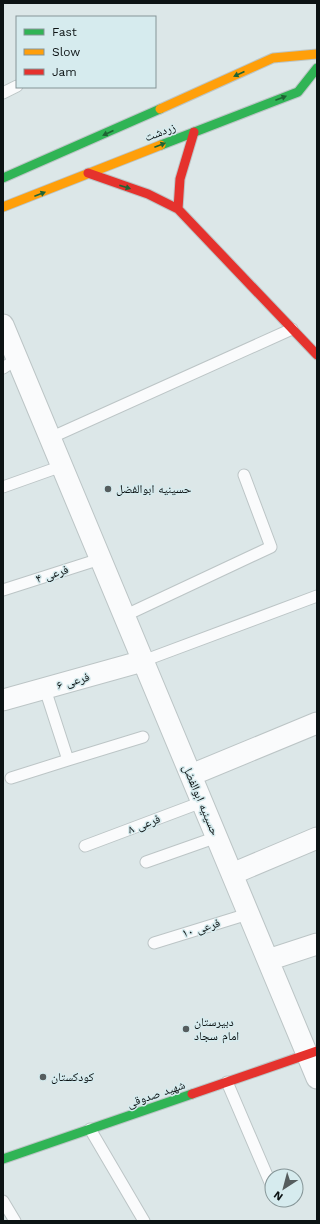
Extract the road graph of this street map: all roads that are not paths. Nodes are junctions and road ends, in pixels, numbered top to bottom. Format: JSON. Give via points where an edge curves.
{"nodes":[{"id":1,"x":317,"y":54,"type":"edge"},
{"id":2,"x":317,"y":68,"type":"edge"},
{"id":3,"x":16,"y":86,"type":"edge"},
{"id":4,"x":3,"y":93,"type":"edge"},
{"id":5,"x":194,"y":132,"type":"junction"},
{"id":6,"x":88,"y":173,"type":"junction"},
{"id":7,"x":3,"y":178,"type":"edge"},
{"id":8,"x":3,"y":207,"type":"edge"},
{"id":9,"x":178,"y":208,"type":"junction"},
{"id":10,"x":3,"y":325,"type":"edge"},
{"id":11,"x":292,"y":329,"type":"junction"},
{"id":12,"x":317,"y":355,"type":"edge"},
{"id":13,"x":10,"y":364,"type":"edge"},
{"id":14,"x":50,"y":438,"type":"junction"},
{"id":15,"x":62,"y":466,"type":"junction"},
{"id":16,"x":244,"y":475,"type":"dead end"},
{"id":17,"x":3,"y":487,"type":"edge"},
{"id":18,"x":100,"y":559,"type":"junction"},
{"id":19,"x":3,"y":590,"type":"edge"},
{"id":20,"x":317,"y":596,"type":"edge"},
{"id":21,"x":124,"y":616,"type":"junction"},
{"id":22,"x":143,"y":661,"type":"junction"},
{"id":23,"x":45,"y":689,"type":"junction"},
{"id":24,"x":3,"y":700,"type":"edge"},
{"id":25,"x":317,"y":723,"type":"edge"},
{"id":26,"x":143,"y":737,"type":"dead end"},
{"id":27,"x":68,"y":760,"type":"junction"},
{"id":28,"x":191,"y":775,"type":"junction"},
{"id":29,"x":11,"y":778,"type":"dead end"},
{"id":30,"x":202,"y":802,"type":"junction"},
{"id":31,"x":217,"y":837,"type":"junction"},
{"id":32,"x":317,"y":838,"type":"edge"},
{"id":33,"x":85,"y":846,"type":"dead end"},
{"id":34,"x":146,"y":862,"type":"dead end"},
{"id":35,"x":232,"y":874,"type":"junction"},
{"id":36,"x":248,"y":914,"type":"junction"},
{"id":37,"x":154,"y":943,"type":"dead end"},
{"id":38,"x":317,"y":944,"type":"edge"},
{"id":39,"x":268,"y":960,"type":"junction"},
{"id":40,"x":312,"y":1053,"type":"edge"},
{"id":41,"x":317,"y":1078,"type":"edge"},
{"id":42,"x":227,"y":1082,"type":"junction"},
{"id":43,"x":90,"y":1129,"type":"junction"},
{"id":44,"x":3,"y":1159,"type":"edge"},
{"id":45,"x":264,"y":1168,"type":"edge"},
{"id":46,"x":3,"y":1201,"type":"edge"},
{"id":47,"x":14,"y":1221,"type":"edge"},
{"id":48,"x":144,"y":1221,"type":"edge"}],
"edges":[{"from":1,"to":7,"type":"street","name":"زردشت","one_way":true,"via":[[273,58]]},
{"from":5,"to":2,"type":"street","name":"زردشت","one_way":true,"via":[[298,92]]},
{"from":3,"to":4,"type":"lane"},
{"from":6,"to":5,"type":"street","name":"زردشت","one_way":true},
{"from":5,"to":9,"type":"street","via":[[180,179]]},
{"from":8,"to":6,"type":"street","name":"زردشت","one_way":true},
{"from":6,"to":9,"type":"street","one_way":true,"via":[[148,194]]},
{"from":9,"to":11,"type":"street"},
{"from":10,"to":13,"type":"street","name":"حسینیه ابوالفضل"},
{"from":11,"to":12,"type":"street"},
{"from":11,"to":14,"type":"lane"},
{"from":13,"to":14,"type":"street","name":"حسینیه ابوالفضل"},
{"from":14,"to":15,"type":"street","name":"حسینیه ابوالفضل"},
{"from":15,"to":17,"type":"lane"},
{"from":15,"to":18,"type":"street","name":"حسینیه ابوالفضل"},
{"from":16,"to":21,"type":"lane","via":[[271,547]]},
{"from":18,"to":19,"type":"lane","name":"فرعی ۴"},
{"from":18,"to":21,"type":"street","name":"حسینیه ابوالفضل"},
{"from":20,"to":22,"type":"lane"},
{"from":21,"to":22,"type":"street","name":"حسینیه ابوالفضل"},
{"from":22,"to":23,"type":"street","name":"فرعی ۶"},
{"from":22,"to":28,"type":"street","name":"حسینیه ابوالفضل"},
{"from":23,"to":24,"type":"street","name":"فرعی ۶"},
{"from":23,"to":27,"type":"lane"},
{"from":25,"to":28,"type":"street"},
{"from":26,"to":27,"type":"lane"},
{"from":27,"to":29,"type":"lane"},
{"from":28,"to":30,"type":"street","name":"حسینیه ابوالفضل"},
{"from":30,"to":31,"type":"street","name":"حسینیه ابوالفضل"},
{"from":30,"to":33,"type":"lane","name":"فرعی ۸"},
{"from":31,"to":34,"type":"lane"},
{"from":31,"to":35,"type":"street","name":"حسینیه ابوالفضل"},
{"from":32,"to":35,"type":"street"},
{"from":35,"to":36,"type":"street","name":"حسینیه ابوالفضل"},
{"from":36,"to":37,"type":"lane","name":"فرعی ۱۰"},
{"from":36,"to":39,"type":"street","name":"حسینیه ابوالفضل"},
{"from":38,"to":39,"type":"street"},
{"from":39,"to":40,"type":"street","name":"حسینیه ابوالفضل"},
{"from":40,"to":41,"type":"street","name":"حسینیه ابوالفضل"},
{"from":40,"to":42,"type":"street","name":"شهید صدوقی"},
{"from":42,"to":43,"type":"street","name":"شهید صدوقی"},
{"from":42,"to":45,"type":"lane"},
{"from":43,"to":44,"type":"street","name":"شهید صدوقی"},
{"from":43,"to":48,"type":"lane"},
{"from":46,"to":47,"type":"lane"}]}
